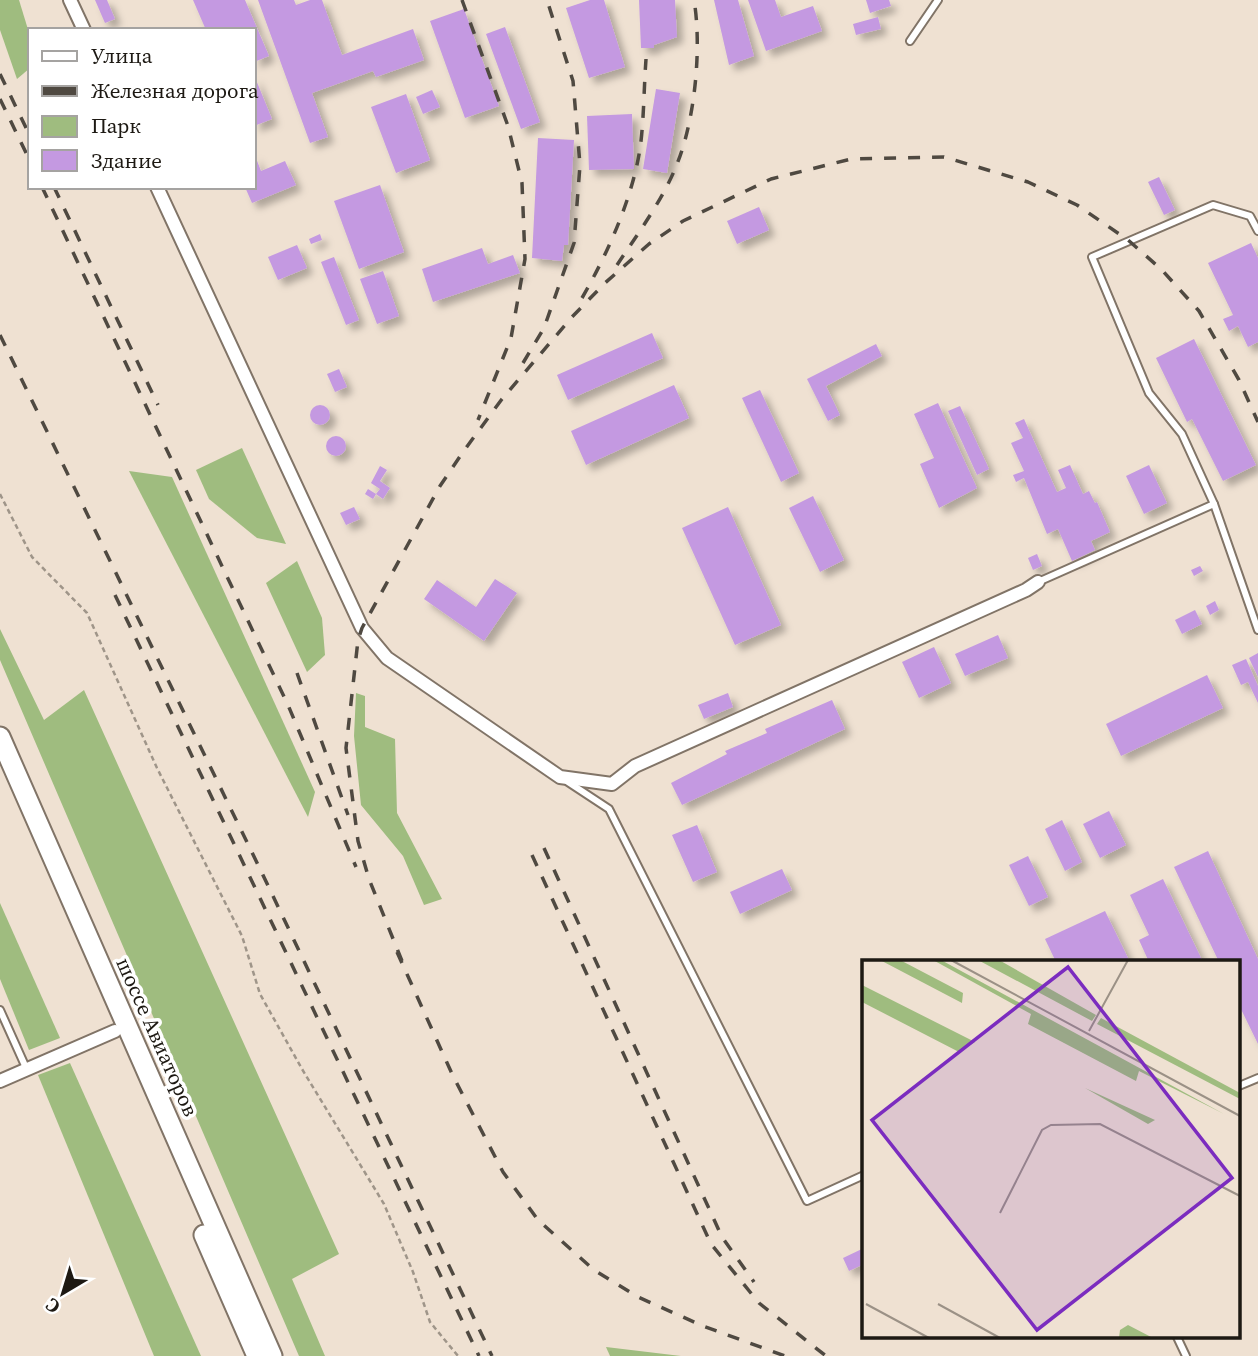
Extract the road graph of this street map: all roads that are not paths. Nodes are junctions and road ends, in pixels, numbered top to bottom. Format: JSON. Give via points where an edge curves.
{"nodes":[{"id":1,"x":70,"y":0,"type":"edge"},
{"id":2,"x":938,"y":0,"type":"edge"},
{"id":3,"x":83,"y":28,"type":"edge"},
{"id":4,"x":910,"y":41,"type":"dead end"},
{"id":5,"x":158,"y":189,"type":"edge"},
{"id":6,"x":1258,"y":231,"type":"edge"},
{"id":7,"x":1214,"y":504,"type":"junction"},
{"id":8,"x":1038,"y":582,"type":"joint"},
{"id":9,"x":1258,"y":630,"type":"edge"},
{"id":10,"x":0,"y":737,"type":"edge"},
{"id":11,"x":0,"y":769,"type":"edge"},
{"id":12,"x":560,"y":777,"type":"junction"},
{"id":13,"x":1,"y":1013,"type":"edge"},
{"id":14,"x":115,"y":1031,"type":"junction"},
{"id":15,"x":26,"y":1070,"type":"junction"},
{"id":16,"x":1258,"y":1078,"type":"edge"},
{"id":17,"x":0,"y":1081,"type":"edge"},
{"id":18,"x":1240,"y":1086,"type":"edge"},
{"id":19,"x":862,"y":1176,"type":"edge"},
{"id":20,"x":1177,"y":1338,"type":"edge"},
{"id":21,"x":257,"y":1356,"type":"edge"},
{"id":22,"x":272,"y":1356,"type":"edge"},
{"id":23,"x":1186,"y":1356,"type":"edge"}],
"edges":[{"from":1,"to":3,"type":"street"},
{"from":2,"to":4,"type":"lane"},
{"from":5,"to":12,"type":"street","via":[[362,628],[387,658]]},
{"from":6,"to":7,"type":"lane","via":[[1250,216],[1213,205],[1093,257],[1149,393],[1182,434]]},
{"from":7,"to":8,"type":"lane"},
{"from":7,"to":9,"type":"lane"},
{"from":8,"to":12,"type":"street","via":[[635,766],[612,784]]},
{"from":10,"to":22,"type":"main road","name":"шоссе Авиаторов"},
{"from":11,"to":14,"type":"main road","name":"шоссе Авиаторов"},
{"from":12,"to":19,"type":"lane","via":[[609,809],[807,1201]]},
{"from":13,"to":15,"type":"lane"},
{"from":14,"to":15,"type":"street"},
{"from":14,"to":21,"type":"main road","name":"шоссе Авиаторов"},
{"from":15,"to":17,"type":"street"},
{"from":16,"to":18,"type":"lane"},
{"from":20,"to":23,"type":"lane"}]}
